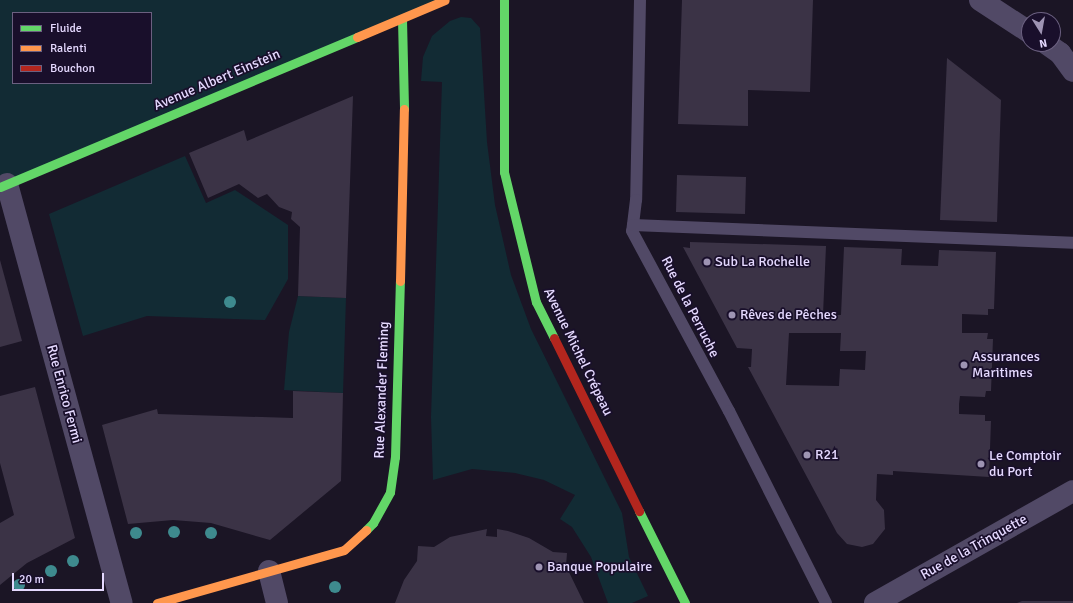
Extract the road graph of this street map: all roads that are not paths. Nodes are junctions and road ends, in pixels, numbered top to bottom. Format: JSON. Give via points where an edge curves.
{"nodes":[{"id":1,"x":446,"y":0,"type":"edge"},
{"id":2,"x":504,"y":0,"type":"edge"},
{"id":3,"x":640,"y":0,"type":"edge"},
{"id":4,"x":980,"y":0,"type":"edge"},
{"id":5,"x":402,"y":19,"type":"junction"},
{"id":6,"x":1021,"y":27,"type":"edge"},
{"id":7,"x":1058,"y":52,"type":"edge"},
{"id":8,"x":1073,"y":71,"type":"edge"},
{"id":9,"x":4,"y":186,"type":"edge"},
{"id":10,"x":633,"y":226,"type":"junction"},
{"id":11,"x":1073,"y":243,"type":"edge"},
{"id":12,"x":1073,"y":491,"type":"edge"},
{"id":13,"x":268,"y":571,"type":"junction"},
{"id":14,"x":122,"y":603,"type":"edge"},
{"id":15,"x":157,"y":603,"type":"edge"},
{"id":16,"x":277,"y":603,"type":"edge"},
{"id":17,"x":685,"y":603,"type":"edge"},
{"id":18,"x":826,"y":603,"type":"edge"},
{"id":19,"x":875,"y":603,"type":"edge"}],
"edges":[{"from":1,"to":5,"type":"street","name":"Avenue Albert Einstein"},
{"from":2,"to":17,"type":"street","name":"Avenue Michel Crépeau","via":[[504,172],[536,302]]},
{"from":3,"to":10,"type":"lane","name":"Rue de la Perruche","via":[[636,200]]},
{"from":4,"to":6,"type":"street"},
{"from":5,"to":9,"type":"street","name":"Avenue Albert Einstein"},
{"from":5,"to":13,"type":"street","name":"Rue Alexander Fleming","via":[[405,38],[405,96],[395,457],[390,492],[373,523],[344,550]]},
{"from":7,"to":8,"type":"street"},
{"from":9,"to":14,"type":"street","name":"Rue Enrico Fermi"},
{"from":10,"to":11,"type":"lane"},
{"from":10,"to":18,"type":"lane","name":"Rue de la Perruche","via":[[632,231],[729,411]]},
{"from":12,"to":19,"type":"street","name":"Rue de la Trinquette"},
{"from":13,"to":15,"type":"street","name":"Rue Alexander Fleming"},
{"from":13,"to":16,"type":"street"}]}
